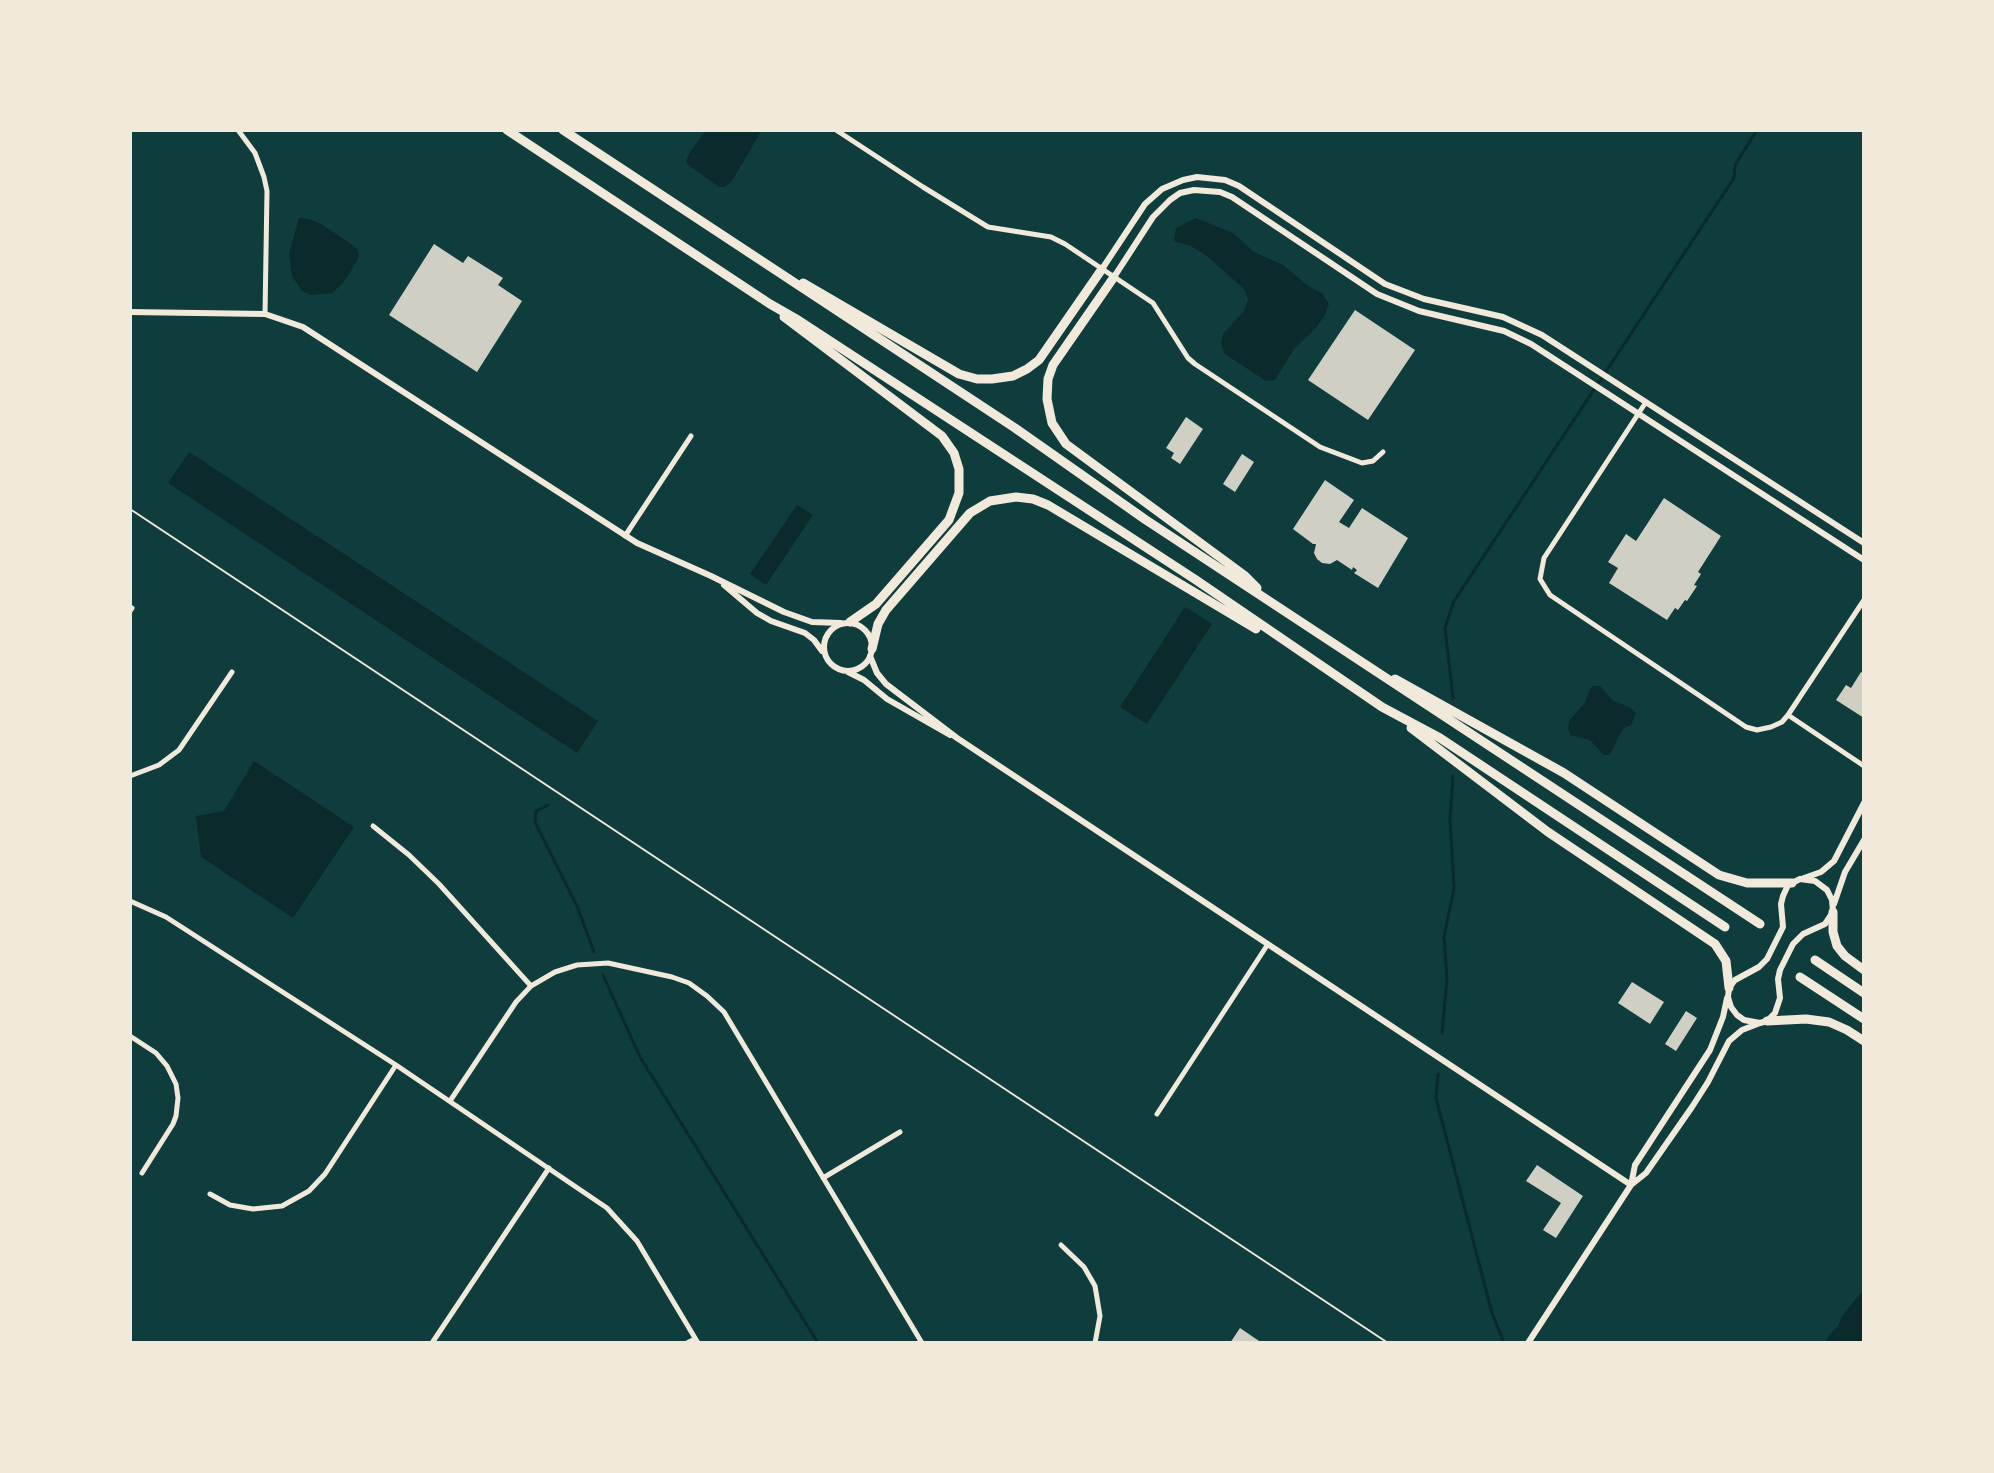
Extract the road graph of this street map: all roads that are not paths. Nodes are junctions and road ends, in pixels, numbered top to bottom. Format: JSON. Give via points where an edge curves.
{"nodes":[{"id":1,"x":238,"y":130,"type":"edge"},
{"id":2,"x":507,"y":130,"type":"edge"},
{"id":3,"x":563,"y":130,"type":"edge"},
{"id":4,"x":836,"y":130,"type":"edge"},
{"id":5,"x":1102,"y":269,"type":"junction"},
{"id":6,"x":780,"y":272,"type":"junction"},
{"id":7,"x":1114,"y":277,"type":"junction"},
{"id":8,"x":770,"y":304,"type":"junction"},
{"id":9,"x":130,"y":312,"type":"edge"},
{"id":10,"x":265,"y":314,"type":"junction"},
{"id":11,"x":1646,"y":402,"type":"junction"},
{"id":12,"x":1639,"y":413,"type":"junction"},
{"id":13,"x":691,"y":436,"type":"dead end"},
{"id":14,"x":1383,"y":452,"type":"dead end"},
{"id":15,"x":625,"y":536,"type":"junction"},
{"id":16,"x":1864,"y":543,"type":"edge"},
{"id":17,"x":1864,"y":560,"type":"edge"},
{"id":18,"x":722,"y":582,"type":"junction"},
{"id":19,"x":1864,"y":600,"type":"edge"},
{"id":20,"x":1271,"y":602,"type":"junction"},
{"id":21,"x":846,"y":623,"type":"junction"},
{"id":22,"x":871,"y":652,"type":"junction"},
{"id":23,"x":825,"y":655,"type":"junction"},
{"id":24,"x":1367,"y":665,"type":"junction"},
{"id":25,"x":1322,"y":668,"type":"junction"},
{"id":26,"x":842,"y":670,"type":"junction"},
{"id":27,"x":232,"y":672,"type":"dead end"},
{"id":28,"x":1382,"y":707,"type":"junction"},
{"id":29,"x":1788,"y":715,"type":"junction"},
{"id":30,"x":957,"y":738,"type":"junction"},
{"id":31,"x":1864,"y":766,"type":"edge"},
{"id":32,"x":130,"y":776,"type":"edge"},
{"id":33,"x":1864,"y":803,"type":"edge"},
{"id":34,"x":373,"y":826,"type":"dead end"},
{"id":35,"x":1864,"y":840,"type":"edge"},
{"id":36,"x":1796,"y":881,"type":"junction"},
{"id":37,"x":130,"y":901,"type":"edge"},
{"id":38,"x":1833,"y":910,"type":"junction"},
{"id":39,"x":1760,"y":924,"type":"dead end"},
{"id":40,"x":1725,"y":927,"type":"dead end"},
{"id":41,"x":1268,"y":944,"type":"junction"},
{"id":42,"x":1815,"y":960,"type":"dead end"},
{"id":43,"x":1864,"y":970,"type":"edge"},
{"id":44,"x":1800,"y":977,"type":"dead end"},
{"id":45,"x":531,"y":986,"type":"junction"},
{"id":46,"x":1728,"y":993,"type":"junction"},
{"id":47,"x":1864,"y":993,"type":"edge"},
{"id":48,"x":1864,"y":1019,"type":"edge"},
{"id":49,"x":1764,"y":1022,"type":"junction"},
{"id":50,"x":130,"y":1036,"type":"edge"},
{"id":51,"x":1864,"y":1041,"type":"edge"},
{"id":52,"x":396,"y":1065,"type":"junction"},
{"id":53,"x":450,"y":1101,"type":"junction"},
{"id":54,"x":1157,"y":1114,"type":"dead end"},
{"id":55,"x":900,"y":1132,"type":"dead end"},
{"id":56,"x":549,"y":1168,"type":"junction"},
{"id":57,"x":142,"y":1173,"type":"dead end"},
{"id":58,"x":823,"y":1178,"type":"junction"},
{"id":59,"x":1631,"y":1185,"type":"junction"},
{"id":60,"x":210,"y":1194,"type":"dead end"},
{"id":61,"x":1061,"y":1245,"type":"dead end"},
{"id":62,"x":696,"y":1341,"type":"edge"},
{"id":63,"x":432,"y":1343,"type":"edge"},
{"id":64,"x":687,"y":1343,"type":"edge"},
{"id":65,"x":922,"y":1343,"type":"edge"},
{"id":66,"x":1095,"y":1343,"type":"edge"},
{"id":67,"x":1528,"y":1343,"type":"edge"}],
"edges":[{"from":1,"to":10,"type":"street","via":[[255,153],[267,191]]},
{"from":2,"to":8,"type":"highway"},
{"from":3,"to":6,"type":"highway"},
{"from":4,"to":5,"type":"street","via":[[988,227],[1055,239]]},
{"from":5,"to":6,"type":"highway","via":[[1039,360],[1013,376],[984,380],[959,374]]},
{"from":5,"to":7,"type":"street"},
{"from":5,"to":11,"type":"street","via":[[1145,204],[1162,189],[1197,177],[1225,180],[1385,284],[1518,322]]},
{"from":6,"to":20,"type":"highway"},
{"from":7,"to":12,"type":"street","via":[[1159,209],[1180,193],[1220,192],[1377,294],[1419,311],[1504,331]]},
{"from":7,"to":14,"type":"street","via":[[1153,303],[1195,364],[1320,447],[1362,463]]},
{"from":7,"to":20,"type":"highway","via":[[1053,365],[1047,393],[1052,423],[1066,444],[1244,575]]},
{"from":8,"to":21,"type":"highway","via":[[942,436],[959,469],[959,493],[949,520],[876,604]]},
{"from":8,"to":25,"type":"highway"},
{"from":9,"to":10,"type":"street"},
{"from":10,"to":15,"type":"street","via":[[303,327]]},
{"from":11,"to":12,"type":"street"},
{"from":11,"to":16,"type":"street"},
{"from":12,"to":17,"type":"street"},
{"from":12,"to":29,"type":"street","via":[[1544,558],[1540,579],[1550,595],[1746,727],[1763,729]]},
{"from":13,"to":15,"type":"street"},
{"from":15,"to":18,"type":"street"},
{"from":18,"to":21,"type":"street","via":[[805,620]]},
{"from":18,"to":23,"type":"street","via":[[757,613],[810,636]]},
{"from":19,"to":29,"type":"street"},
{"from":20,"to":24,"type":"highway"},
{"from":21,"to":22,"type":"street","via":[[864,628]]},
{"from":21,"to":23,"type":"street","via":[[828,632]]},
{"from":22,"to":25,"type":"highway","via":[[886,610],[970,513],[990,501],[1016,497],[1048,505]]},
{"from":22,"to":26,"type":"street","via":[[865,664]]},
{"from":22,"to":30,"type":"street","via":[[886,684]]},
{"from":23,"to":26,"type":"street"},
{"from":24,"to":36,"type":"highway","via":[[1564,773],[1719,875],[1747,883]]},
{"from":24,"to":39,"type":"highway"},
{"from":25,"to":28,"type":"highway"},
{"from":26,"to":30,"type":"street"},
{"from":27,"to":32,"type":"street","via":[[179,750]]},
{"from":28,"to":40,"type":"highway","via":[[1440,738]]},
{"from":28,"to":46,"type":"highway","via":[[1548,832],[1715,944],[1726,961]]},
{"from":29,"to":31,"type":"street"},
{"from":30,"to":41,"type":"street"},
{"from":33,"to":36,"type":"street","via":[[1834,861]]},
{"from":34,"to":45,"type":"street","via":[[439,884]]},
{"from":35,"to":38,"type":"street","via":[[1845,872]]},
{"from":36,"to":38,"type":"street","via":[[1824,887]]},
{"from":36,"to":46,"type":"street","via":[[1782,899],[1783,927],[1771,953],[1762,965],[1739,977]]},
{"from":37,"to":52,"type":"street","via":[[166,917]]},
{"from":38,"to":43,"type":"highway","via":[[1837,946]]},
{"from":38,"to":49,"type":"street","via":[[1821,926],[1798,938],[1778,975],[1779,1004]]},
{"from":41,"to":54,"type":"street"},
{"from":41,"to":59,"type":"street"},
{"from":42,"to":47,"type":"highway"},
{"from":44,"to":48,"type":"highway"},
{"from":45,"to":53,"type":"street"},
{"from":45,"to":58,"type":"street","via":[[564,969],[602,963],[672,977],[699,990],[724,1012]]},
{"from":46,"to":49,"type":"street","via":[[1737,1015],[1748,1022]]},
{"from":46,"to":59,"type":"street","via":[[1710,1050],[1635,1165]]},
{"from":49,"to":51,"type":"highway","via":[[1829,1022]]},
{"from":49,"to":59,"type":"street","via":[[1729,1041],[1692,1107],[1646,1173]]},
{"from":50,"to":57,"type":"street","via":[[167,1066],[178,1098],[173,1124]]},
{"from":52,"to":53,"type":"street"},
{"from":52,"to":60,"type":"street","via":[[309,1191],[282,1206],[253,1209]]},
{"from":53,"to":56,"type":"street"},
{"from":55,"to":58,"type":"street"},
{"from":56,"to":62,"type":"street","via":[[623,1224]]},
{"from":56,"to":63,"type":"street"},
{"from":58,"to":65,"type":"street"},
{"from":59,"to":67,"type":"street"},
{"from":61,"to":66,"type":"street","via":[[1095,1286],[1100,1316]]},
{"from":62,"to":64,"type":"street"}]}
